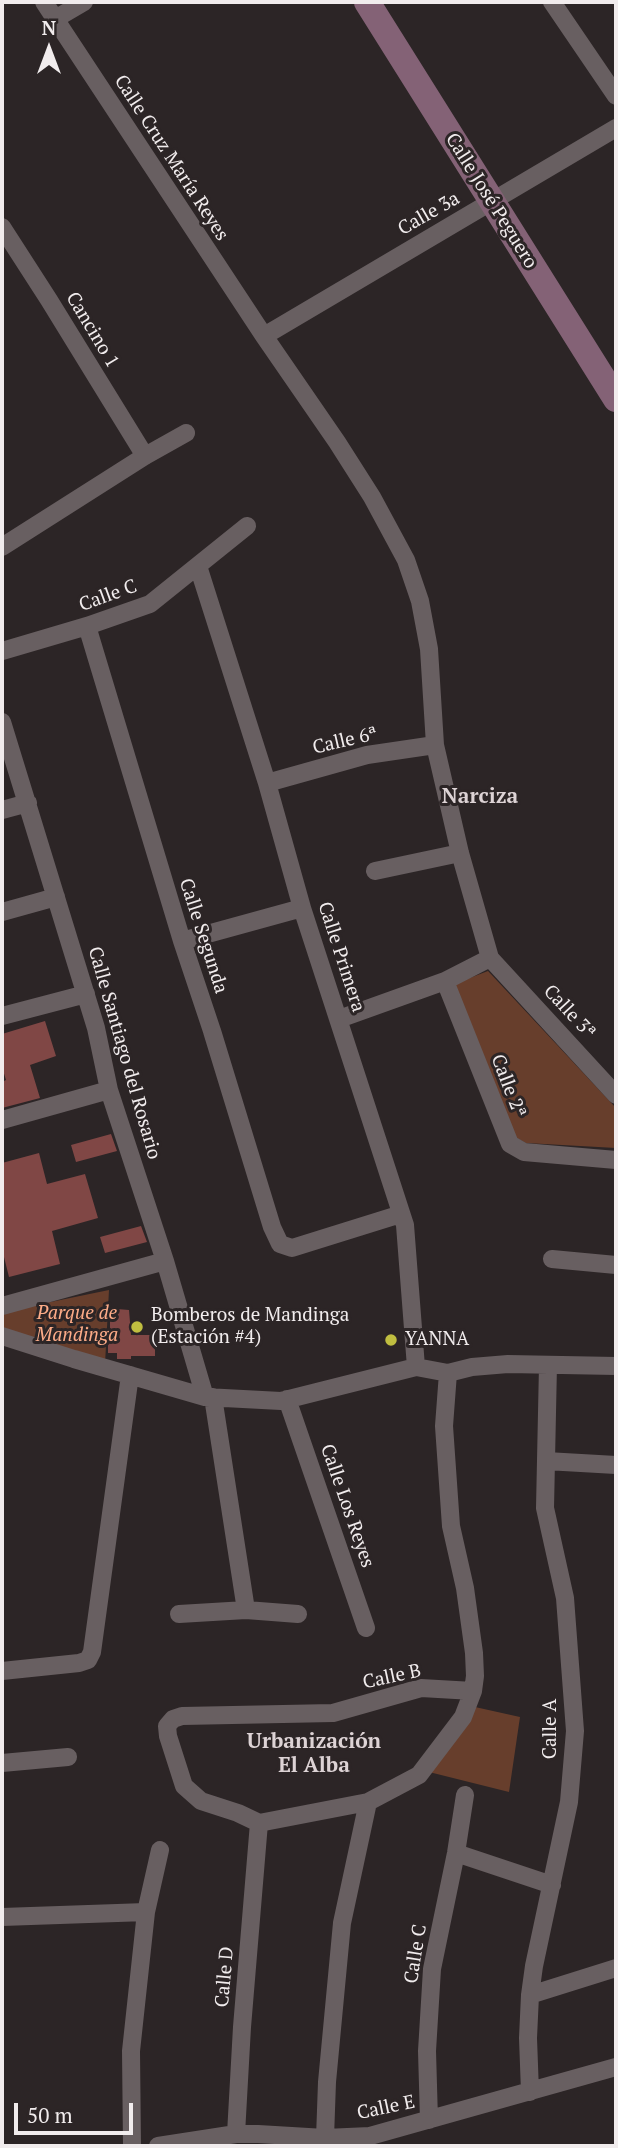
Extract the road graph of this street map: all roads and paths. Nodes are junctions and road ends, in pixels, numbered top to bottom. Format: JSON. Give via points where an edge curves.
{"nodes":[{"id":1,"x":44,"y":2,"type":"edge"},
{"id":2,"x":83,"y":2,"type":"edge"},
{"id":3,"x":366,"y":2,"type":"edge"},
{"id":4,"x":552,"y":2,"type":"edge"},
{"id":5,"x":55,"y":19,"type":"junction"},
{"id":6,"x":616,"y":96,"type":"edge"},
{"id":7,"x":616,"y":128,"type":"edge"},
{"id":8,"x":492,"y":202,"type":"junction"},
{"id":9,"x":2,"y":227,"type":"edge"},
{"id":10,"x":264,"y":336,"type":"junction"},
{"id":11,"x":616,"y":399,"type":"edge"},
{"id":12,"x":186,"y":433,"type":"dead end"},
{"id":13,"x":145,"y":456,"type":"junction"},
{"id":14,"x":247,"y":526,"type":"dead end"},
{"id":15,"x":2,"y":547,"type":"edge"},
{"id":16,"x":198,"y":566,"type":"junction"},
{"id":17,"x":87,"y":626,"type":"junction"},
{"id":18,"x":2,"y":651,"type":"edge"},
{"id":19,"x":2,"y":722,"type":"edge"},
{"id":20,"x":435,"y":745,"type":"junction"},
{"id":21,"x":267,"y":783,"type":"junction"},
{"id":22,"x":28,"y":803,"type":"junction"},
{"id":23,"x":2,"y":810,"type":"edge"},
{"id":24,"x":460,"y":853,"type":"junction"},
{"id":25,"x":375,"y":871,"type":"dead end"},
{"id":26,"x":56,"y":897,"type":"junction"},
{"id":27,"x":302,"y":908,"type":"junction"},
{"id":28,"x":2,"y":912,"type":"edge"},
{"id":29,"x":182,"y":941,"type":"junction"},
{"id":30,"x":491,"y":958,"type":"junction"},
{"id":31,"x":445,"y":981,"type":"junction"},
{"id":32,"x":86,"y":994,"type":"junction"},
{"id":33,"x":2,"y":1016,"type":"edge"},
{"id":34,"x":339,"y":1019,"type":"junction"},
{"id":35,"x":110,"y":1090,"type":"junction"},
{"id":36,"x":616,"y":1095,"type":"edge"},
{"id":37,"x":2,"y":1120,"type":"edge"},
{"id":38,"x":616,"y":1160,"type":"edge"},
{"id":39,"x":401,"y":1214,"type":"junction"},
{"id":40,"x":552,"y":1259,"type":"dead end"},
{"id":41,"x":165,"y":1261,"type":"junction"},
{"id":42,"x":616,"y":1265,"type":"edge"},
{"id":43,"x":2,"y":1306,"type":"edge"},
{"id":44,"x":2,"y":1336,"type":"edge"},
{"id":45,"x":548,"y":1365,"type":"junction"},
{"id":46,"x":616,"y":1366,"type":"edge"},
{"id":47,"x":416,"y":1367,"type":"junction"},
{"id":48,"x":448,"y":1373,"type":"junction"},
{"id":49,"x":130,"y":1375,"type":"junction"},
{"id":50,"x":209,"y":1397,"type":"junction"},
{"id":51,"x":287,"y":1399,"type":"junction"},
{"id":52,"x":546,"y":1461,"type":"junction"},
{"id":53,"x":616,"y":1465,"type":"edge"},
{"id":54,"x":246,"y":1610,"type":"junction"},
{"id":55,"x":179,"y":1614,"type":"dead end"},
{"id":56,"x":298,"y":1614,"type":"dead end"},
{"id":57,"x":366,"y":1628,"type":"dead end"},
{"id":58,"x":2,"y":1671,"type":"edge"},
{"id":59,"x":473,"y":1691,"type":"junction"},
{"id":60,"x":68,"y":1757,"type":"dead end"},
{"id":61,"x":2,"y":1763,"type":"edge"},
{"id":62,"x":465,"y":1796,"type":"dead end"},
{"id":63,"x":368,"y":1802,"type":"junction"},
{"id":64,"x":258,"y":1823,"type":"junction"},
{"id":65,"x":160,"y":1850,"type":"dead end"},
{"id":66,"x":456,"y":1853,"type":"junction"},
{"id":67,"x":552,"y":1885,"type":"junction"},
{"id":68,"x":146,"y":1912,"type":"junction"},
{"id":69,"x":2,"y":1917,"type":"edge"},
{"id":70,"x":616,"y":1968,"type":"edge"},
{"id":71,"x":530,"y":1995,"type":"junction"},
{"id":72,"x":616,"y":2067,"type":"edge"},
{"id":73,"x":530,"y":2092,"type":"junction"},
{"id":74,"x":429,"y":2120,"type":"junction"},
{"id":75,"x":236,"y":2134,"type":"junction"},
{"id":76,"x":325,"y":2138,"type":"junction"},
{"id":77,"x":132,"y":2146,"type":"edge"},
{"id":78,"x":158,"y":2146,"type":"edge"}],
"edges":[{"from":1,"to":5,"type":"street","name":"Calle Cruz María Reyes"},
{"from":2,"to":5,"type":"street"},
{"from":3,"to":8,"type":"main road","name":"Calle José Peguero"},
{"from":4,"to":6,"type":"street"},
{"from":5,"to":10,"type":"street","name":"Calle Cruz María Reyes"},
{"from":7,"to":8,"type":"street","name":"Calle 3a"},
{"from":8,"to":10,"type":"street","name":"Calle 3a"},
{"from":8,"to":11,"type":"main road","name":"Calle José Peguero"},
{"from":9,"to":13,"type":"street","name":"Cancino 1"},
{"from":10,"to":20,"type":"street","name":"Calle Cruz María Reyes","via":[[372,497],[406,560],[429,649]]},
{"from":12,"to":13,"type":"street"},
{"from":13,"to":15,"type":"street"},
{"from":14,"to":16,"type":"street","name":"Calle C"},
{"from":16,"to":17,"type":"street","name":"Calle C","via":[[150,604]]},
{"from":16,"to":21,"type":"street","name":"Calle Primera"},
{"from":17,"to":18,"type":"street","name":"Calle C"},
{"from":17,"to":29,"type":"street","name":"Calle Segunda"},
{"from":19,"to":22,"type":"street","name":"Calle Santiago del Rosario"},
{"from":20,"to":21,"type":"street","name":"Calle 6ª","via":[[367,755]]},
{"from":20,"to":24,"type":"street","name":"Calle Cruz María Reyes"},
{"from":21,"to":27,"type":"street","name":"Calle Primera"},
{"from":22,"to":23,"type":"street"},
{"from":22,"to":26,"type":"street","name":"Calle Santiago del Rosario"},
{"from":24,"to":25,"type":"street"},
{"from":24,"to":30,"type":"street","name":"Calle Cruz María Reyes"},
{"from":26,"to":28,"type":"street"},
{"from":26,"to":32,"type":"street","name":"Calle Santiago del Rosario"},
{"from":27,"to":29,"type":"street"},
{"from":27,"to":34,"type":"street","name":"Calle Primera"},
{"from":29,"to":39,"type":"street","name":"Calle Segunda","via":[[280,1244],[292,1248]]},
{"from":30,"to":31,"type":"street"},
{"from":30,"to":36,"type":"street","name":"Calle 3ª"},
{"from":31,"to":34,"type":"street"},
{"from":31,"to":38,"type":"street","name":"Calle 2ª","via":[[510,1144],[524,1152]]},
{"from":32,"to":33,"type":"street"},
{"from":32,"to":35,"type":"street","name":"Calle Santiago del Rosario"},
{"from":34,"to":39,"type":"street","name":"Calle Primera"},
{"from":35,"to":37,"type":"street"},
{"from":35,"to":41,"type":"street","name":"Calle Santiago del Rosario"},
{"from":39,"to":47,"type":"street","name":"Calle Primera","via":[[407,1237]]},
{"from":40,"to":42,"type":"street"},
{"from":41,"to":43,"type":"street"},
{"from":41,"to":50,"type":"street","name":"Calle Santiago del Rosario"},
{"from":44,"to":49,"type":"street"},
{"from":45,"to":46,"type":"street"},
{"from":45,"to":48,"type":"street","via":[[508,1364]]},
{"from":45,"to":52,"type":"street","name":"Calle A"},
{"from":47,"to":48,"type":"street"},
{"from":47,"to":51,"type":"street"},
{"from":48,"to":59,"type":"street","via":[[444,1426],[450,1526],[465,1588],[474,1653]]},
{"from":49,"to":50,"type":"street"},
{"from":49,"to":58,"type":"street","via":[[89,1660]]},
{"from":50,"to":51,"type":"street"},
{"from":50,"to":54,"type":"street","name":"Calle Santiago del Rosario"},
{"from":51,"to":57,"type":"street","name":"Calle Los Reyes"},
{"from":52,"to":53,"type":"street"},
{"from":52,"to":67,"type":"street","name":"Calle A","via":[[545,1508],[565,1598],[575,1731],[569,1802]]},
{"from":54,"to":55,"type":"street"},
{"from":54,"to":56,"type":"street"},
{"from":59,"to":63,"type":"street","via":[[463,1717],[419,1775]]},
{"from":59,"to":64,"type":"street","name":"Calle B","via":[[421,1688],[333,1713],[173,1719],[167,1726],[168,1736],[184,1786],[201,1801]]},
{"from":60,"to":61,"type":"street"},
{"from":62,"to":66,"type":"street","name":"Calle C"},
{"from":63,"to":64,"type":"street"},
{"from":63,"to":76,"type":"street","via":[[342,1923]]},
{"from":64,"to":75,"type":"street","name":"Calle D"},
{"from":65,"to":68,"type":"street"},
{"from":66,"to":67,"type":"street"},
{"from":66,"to":74,"type":"street","name":"Calle C","via":[[432,1969]]},
{"from":67,"to":71,"type":"street","name":"Calle A"},
{"from":68,"to":69,"type":"street"},
{"from":68,"to":77,"type":"street","via":[[131,2051]]},
{"from":70,"to":71,"type":"street"},
{"from":71,"to":73,"type":"street","name":"Calle A"},
{"from":72,"to":73,"type":"street","name":"Calle E"},
{"from":73,"to":74,"type":"street","name":"Calle E"},
{"from":74,"to":76,"type":"street","name":"Calle E","via":[[370,2136]]},
{"from":75,"to":76,"type":"street","name":"Calle E"},
{"from":75,"to":78,"type":"street","name":"Calle E"}]}
